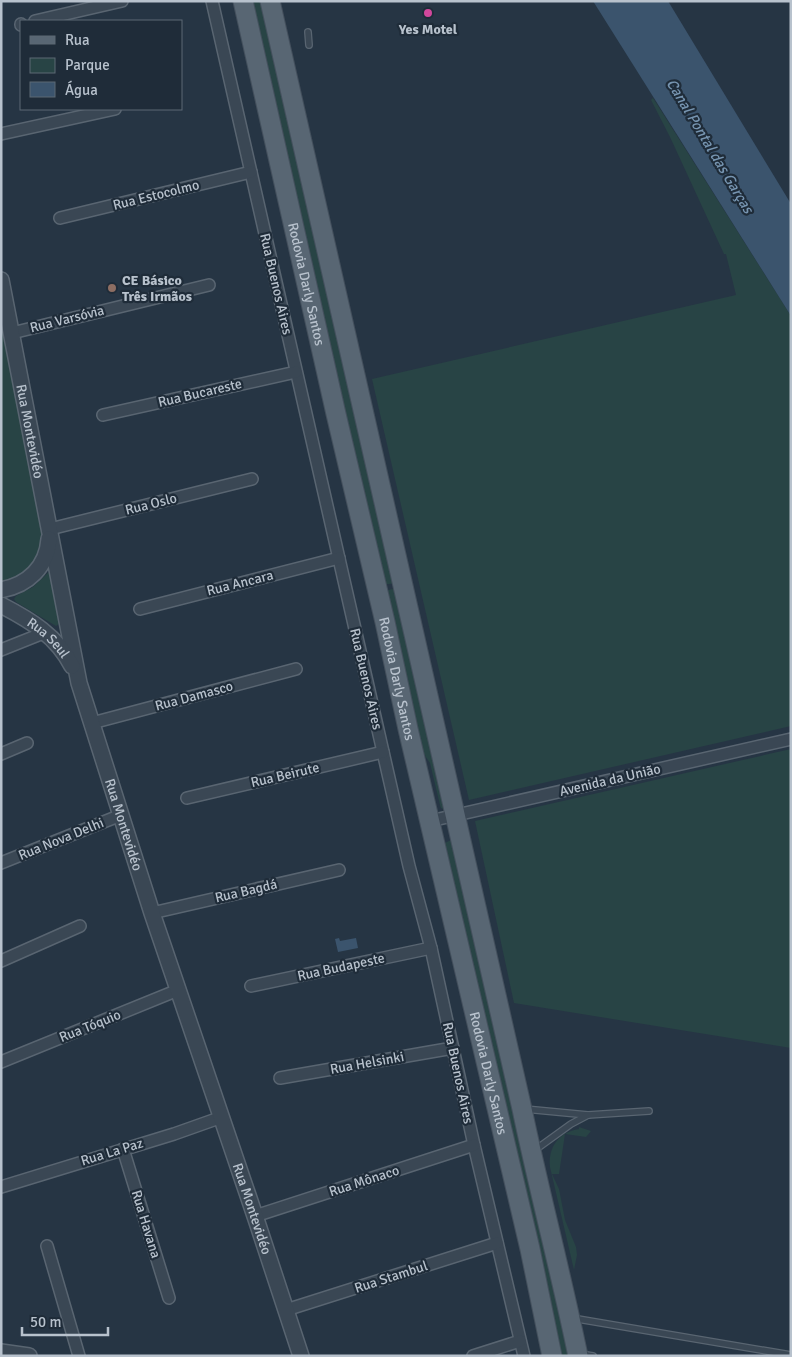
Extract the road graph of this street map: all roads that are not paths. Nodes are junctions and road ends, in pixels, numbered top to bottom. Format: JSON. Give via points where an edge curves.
{"nodes":[{"id":1,"x":122,"y":1,"type":"edge"},
{"id":2,"x":212,"y":1,"type":"edge"},
{"id":3,"x":243,"y":1,"type":"edge"},
{"id":4,"x":270,"y":1,"type":"edge"},
{"id":5,"x":39,"y":20,"type":"edge"},
{"id":6,"x":308,"y":32,"type":"dead end"},
{"id":7,"x":309,"y":45,"type":"dead end"},
{"id":8,"x":110,"y":110,"type":"edge"},
{"id":9,"x":1,"y":134,"type":"edge"},
{"id":10,"x":251,"y":172,"type":"junction"},
{"id":11,"x":60,"y":218,"type":"dead end"},
{"id":12,"x":1,"y":280,"type":"edge"},
{"id":13,"x":209,"y":285,"type":"dead end"},
{"id":14,"x":3,"y":292,"type":"edge"},
{"id":15,"x":12,"y":333,"type":"junction"},
{"id":16,"x":296,"y":372,"type":"junction"},
{"id":17,"x":103,"y":415,"type":"dead end"},
{"id":18,"x":252,"y":478,"type":"dead end"},
{"id":19,"x":50,"y":529,"type":"junction"},
{"id":20,"x":339,"y":558,"type":"junction"},
{"id":21,"x":1,"y":590,"type":"edge"},
{"id":22,"x":1,"y":605,"type":"edge"},
{"id":23,"x":140,"y":609,"type":"dead end"},
{"id":24,"x":46,"y":632,"type":"junction"},
{"id":25,"x":1,"y":650,"type":"edge"},
{"id":26,"x":296,"y":669,"type":"dead end"},
{"id":27,"x":79,"y":683,"type":"junction"},
{"id":28,"x":92,"y":723,"type":"junction"},
{"id":29,"x":791,"y":739,"type":"edge"},
{"id":30,"x":27,"y":743,"type":"dead end"},
{"id":31,"x":383,"y":752,"type":"junction"},
{"id":32,"x":1,"y":754,"type":"edge"},
{"id":33,"x":188,"y":798,"type":"dead end"},
{"id":34,"x":121,"y":815,"type":"junction"},
{"id":35,"x":456,"y":816,"type":"junction"},
{"id":36,"x":430,"y":821,"type":"junction"},
{"id":37,"x":1,"y":863,"type":"edge"},
{"id":38,"x":340,"y":870,"type":"dead end"},
{"id":39,"x":152,"y":913,"type":"junction"},
{"id":40,"x":80,"y":926,"type":"dead end"},
{"id":41,"x":431,"y":948,"type":"junction"},
{"id":42,"x":1,"y":961,"type":"edge"},
{"id":43,"x":251,"y":986,"type":"dead end"},
{"id":44,"x":178,"y":990,"type":"junction"},
{"id":45,"x":453,"y":1048,"type":"junction"},
{"id":46,"x":1,"y":1062,"type":"edge"},
{"id":47,"x":280,"y":1078,"type":"dead end"},
{"id":48,"x":522,"y":1109,"type":"junction"},
{"id":49,"x":649,"y":1110,"type":"dead end"},
{"id":50,"x":588,"y":1115,"type":"junction"},
{"id":51,"x":222,"y":1117,"type":"junction"},
{"id":52,"x":474,"y":1145,"type":"junction"},
{"id":53,"x":123,"y":1149,"type":"junction"},
{"id":54,"x":531,"y":1153,"type":"junction"},
{"id":55,"x":1,"y":1187,"type":"edge"},
{"id":56,"x":255,"y":1216,"type":"junction"},
{"id":57,"x":497,"y":1243,"type":"junction"},
{"id":58,"x":47,"y":1246,"type":"dead end"},
{"id":59,"x":169,"y":1298,"type":"dead end"},
{"id":60,"x":286,"y":1310,"type":"junction"},
{"id":61,"x":570,"y":1318,"type":"junction"},
{"id":62,"x":520,"y":1341,"type":"junction"},
{"id":63,"x":1,"y":1352,"type":"edge"},
{"id":64,"x":583,"y":1355,"type":"edge"},
{"id":65,"x":791,"y":1355,"type":"edge"},
{"id":66,"x":29,"y":1356,"type":"edge"},
{"id":67,"x":79,"y":1356,"type":"edge"},
{"id":68,"x":301,"y":1356,"type":"edge"},
{"id":69,"x":473,"y":1356,"type":"edge"},
{"id":70,"x":524,"y":1356,"type":"edge"},
{"id":71,"x":552,"y":1356,"type":"edge"}],
"edges":[{"from":1,"to":5,"type":"street"},
{"from":2,"to":10,"type":"street","name":"Rua Buenos Aires"},
{"from":3,"to":36,"type":"main road","name":"Rodovia Darly Santos"},
{"from":4,"to":35,"type":"main road","name":"Rodovia Darly Santos"},
{"from":6,"to":7,"type":"lane"},
{"from":8,"to":9,"type":"street"},
{"from":10,"to":11,"type":"street","name":"Rua Estocolmo"},
{"from":10,"to":16,"type":"street","name":"Rua Buenos Aires"},
{"from":12,"to":14,"type":"street","name":"Rua Montevidéo"},
{"from":13,"to":15,"type":"street","name":"Rua Varsóvia"},
{"from":14,"to":15,"type":"street","name":"Rua Montevidéo"},
{"from":15,"to":19,"type":"street","name":"Rua Montevidéo"},
{"from":16,"to":17,"type":"street","name":"Rua Bucareste"},
{"from":16,"to":20,"type":"street","name":"Rua Buenos Aires"},
{"from":18,"to":19,"type":"street","name":"Rua Oslo"},
{"from":19,"to":21,"type":"street","via":[[46,553],[33,576],[17,586]]},
{"from":19,"to":27,"type":"street","name":"Rua Montevidéo"},
{"from":20,"to":23,"type":"street","name":"Rua Ancara"},
{"from":20,"to":31,"type":"street","name":"Rua Buenos Aires"},
{"from":22,"to":24,"type":"street","name":"Rua Seul"},
{"from":24,"to":25,"type":"street"},
{"from":24,"to":27,"type":"street","name":"Rua Seul","via":[[70,661]]},
{"from":26,"to":28,"type":"street","name":"Rua Damasco"},
{"from":27,"to":28,"type":"street","name":"Rua Montevidéo"},
{"from":28,"to":34,"type":"street","name":"Rua Montevidéo"},
{"from":29,"to":35,"type":"street","name":"Avenida da União"},
{"from":30,"to":32,"type":"street"},
{"from":31,"to":33,"type":"street","name":"Rua Beirute"},
{"from":31,"to":41,"type":"street","name":"Rua Buenos Aires"},
{"from":34,"to":37,"type":"street","name":"Rua Nova Delhi"},
{"from":34,"to":39,"type":"street","name":"Rua Montevidéo"},
{"from":35,"to":36,"type":"street","name":"Avenida da União"},
{"from":35,"to":48,"type":"main road","name":"Rodovia Darly Santos"},
{"from":36,"to":71,"type":"main road","name":"Rodovia Darly Santos"},
{"from":38,"to":39,"type":"street","name":"Rua Bagdá"},
{"from":39,"to":44,"type":"street","name":"Rua Montevidéo"},
{"from":40,"to":42,"type":"street"},
{"from":41,"to":43,"type":"street","name":"Rua Budapeste"},
{"from":41,"to":45,"type":"street","name":"Rua Buenos Aires"},
{"from":44,"to":46,"type":"street","name":"Rua Tóquio"},
{"from":44,"to":51,"type":"street","name":"Rua Montevidéo"},
{"from":45,"to":47,"type":"street","name":"Rua Helsinki"},
{"from":45,"to":52,"type":"street","name":"Rua Buenos Aires"},
{"from":48,"to":50,"type":"lane"},
{"from":48,"to":54,"type":"main road","name":"Rodovia Darly Santos"},
{"from":49,"to":50,"type":"lane"},
{"from":50,"to":54,"type":"lane"},
{"from":51,"to":53,"type":"street","name":"Rua La Paz"},
{"from":51,"to":56,"type":"street","name":"Rua Montevidéo"},
{"from":52,"to":56,"type":"street","name":"Rua Mônaco"},
{"from":52,"to":57,"type":"street","name":"Rua Buenos Aires"},
{"from":53,"to":55,"type":"street","name":"Rua La Paz"},
{"from":53,"to":59,"type":"street","name":"Rua Havana"},
{"from":54,"to":61,"type":"main road","name":"Rodovia Darly Santos"},
{"from":56,"to":60,"type":"street","name":"Rua Montevidéo"},
{"from":57,"to":60,"type":"street","name":"Rua Stambul"},
{"from":57,"to":62,"type":"street","name":"Rua Buenos Aires"},
{"from":58,"to":67,"type":"street"},
{"from":60,"to":68,"type":"street","name":"Rua Montevidéo"},
{"from":61,"to":64,"type":"main road","name":"Rodovia Darly Santos"},
{"from":61,"to":65,"type":"lane"},
{"from":62,"to":69,"type":"street"},
{"from":62,"to":70,"type":"street","name":"Rua Buenos Aires"},
{"from":63,"to":66,"type":"street"}]}
